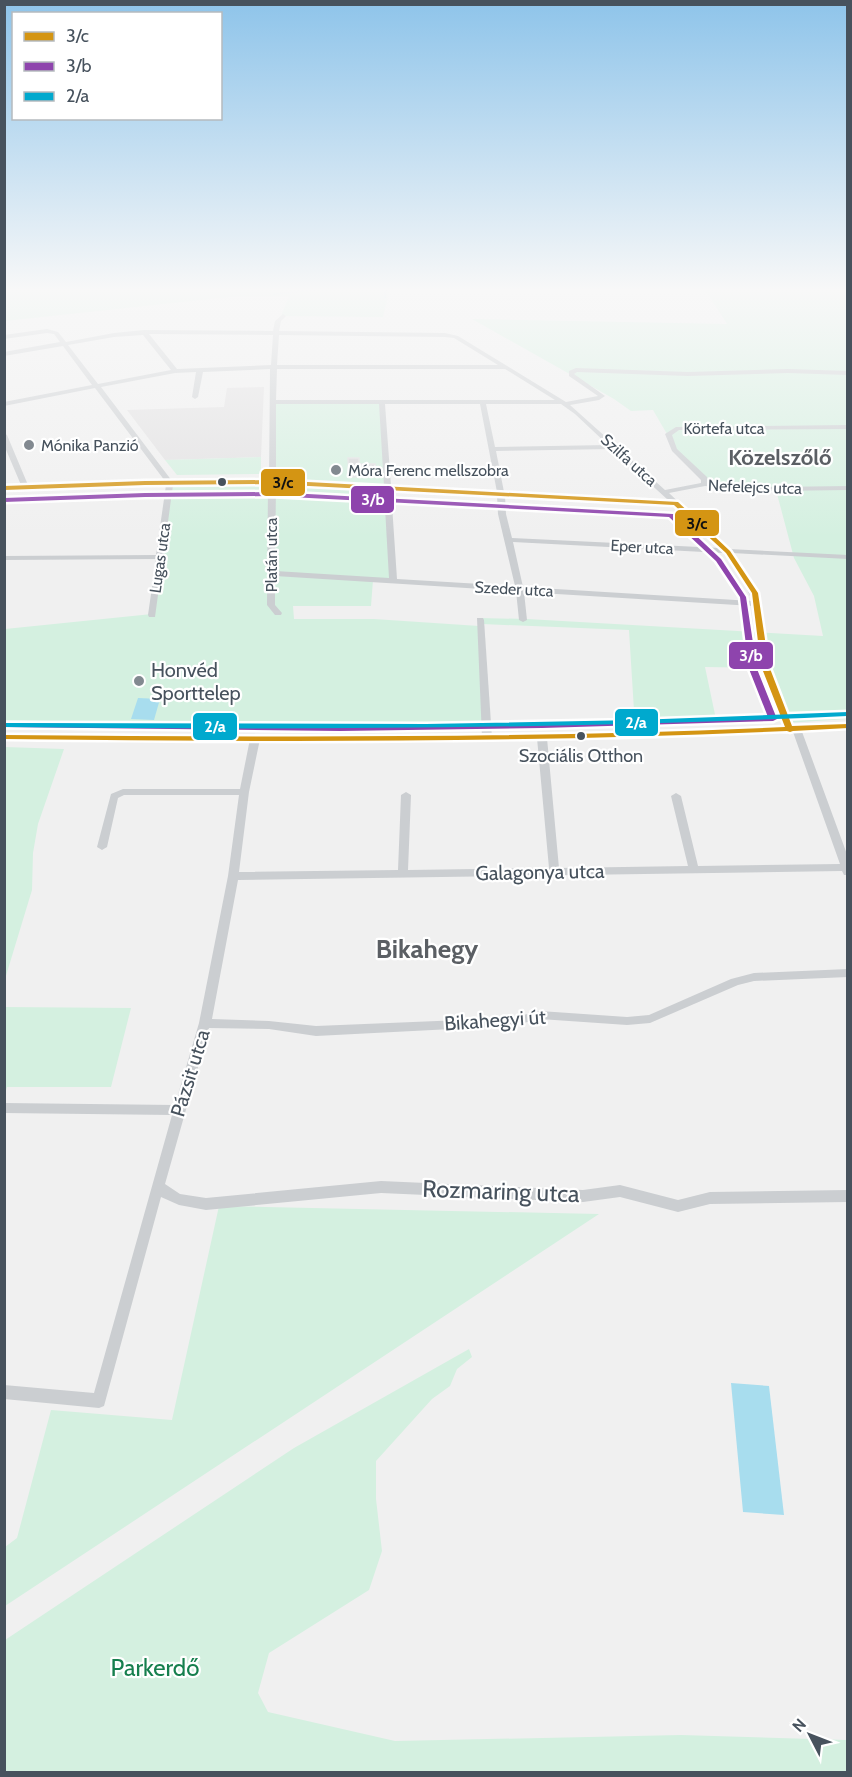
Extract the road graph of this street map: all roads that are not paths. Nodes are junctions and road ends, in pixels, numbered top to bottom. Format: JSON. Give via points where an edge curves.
{"nodes":[{"id":1,"x":200,"y":370,"type":"edge"},
{"id":2,"x":85,"y":371,"type":"edge"},
{"id":3,"x":175,"y":371,"type":"edge"},
{"id":4,"x":273,"y":371,"type":"edge"},
{"id":5,"x":512,"y":371,"type":"edge"},
{"id":6,"x":574,"y":371,"type":"edge"},
{"id":7,"x":602,"y":371,"type":"edge"},
{"id":8,"x":848,"y":373,"type":"edge"},
{"id":9,"x":97,"y":386,"type":"junction"},
{"id":10,"x":195,"y":397,"type":"dead end"},
{"id":11,"x":273,"y":402,"type":"junction"},
{"id":12,"x":382,"y":402,"type":"junction"},
{"id":13,"x":483,"y":403,"type":"junction"},
{"id":14,"x":564,"y":403,"type":"junction"},
{"id":15,"x":4,"y":404,"type":"edge"},
{"id":16,"x":848,"y":427,"type":"edge"},
{"id":17,"x":4,"y":435,"type":"edge"},
{"id":18,"x":615,"y":447,"type":"junction"},
{"id":19,"x":492,"y":448,"type":"junction"},
{"id":20,"x":271,"y":482,"type":"junction"},
{"id":21,"x":170,"y":483,"type":"junction"},
{"id":22,"x":705,"y":484,"type":"junction"},
{"id":23,"x":25,"y":487,"type":"junction"},
{"id":24,"x":4,"y":488,"type":"edge"},
{"id":25,"x":388,"y":488,"type":"junction"},
{"id":26,"x":848,"y":488,"type":"edge"},
{"id":27,"x":664,"y":492,"type":"junction"},
{"id":28,"x":501,"y":494,"type":"junction"},
{"id":29,"x":676,"y":503,"type":"junction"},
{"id":30,"x":509,"y":540,"type":"junction"},
{"id":31,"x":728,"y":552,"type":"junction"},
{"id":32,"x":160,"y":556,"type":"junction"},
{"id":33,"x":848,"y":557,"type":"edge"},
{"id":34,"x":4,"y":558,"type":"edge"},
{"id":35,"x":271,"y":573,"type":"junction"},
{"id":36,"x":393,"y":581,"type":"junction"},
{"id":37,"x":520,"y":589,"type":"junction"},
{"id":38,"x":757,"y":604,"type":"junction"},
{"id":39,"x":278,"y":613,"type":"dead end"},
{"id":40,"x":152,"y":615,"type":"dead end"},
{"id":41,"x":480,"y":620,"type":"dead end"},
{"id":42,"x":523,"y":620,"type":"dead end"},
{"id":43,"x":848,"y":726,"type":"edge"},
{"id":44,"x":793,"y":730,"type":"junction"},
{"id":45,"x":4,"y":737,"type":"edge"},
{"id":46,"x":487,"y":738,"type":"junction"},
{"id":47,"x":542,"y":738,"type":"junction"},
{"id":48,"x":255,"y":739,"type":"junction"},
{"id":49,"x":244,"y":792,"type":"junction"},
{"id":50,"x":406,"y":795,"type":"dead end"},
{"id":51,"x":676,"y":796,"type":"dead end"},
{"id":52,"x":102,"y":847,"type":"dead end"},
{"id":53,"x":694,"y":869,"type":"junction"},
{"id":54,"x":847,"y":869,"type":"edge"},
{"id":55,"x":554,"y":872,"type":"junction"},
{"id":56,"x":403,"y":874,"type":"junction"},
{"id":57,"x":233,"y":876,"type":"junction"},
{"id":58,"x":848,"y":973,"type":"edge"},
{"id":59,"x":205,"y":1023,"type":"junction"},
{"id":60,"x":4,"y":1108,"type":"edge"},
{"id":61,"x":179,"y":1110,"type":"junction"},
{"id":62,"x":158,"y":1185,"type":"junction"},
{"id":63,"x":848,"y":1196,"type":"edge"},
{"id":64,"x":4,"y":1392,"type":"edge"}],
"edges":[{"from":1,"to":10,"type":"street"},
{"from":2,"to":9,"type":"street"},
{"from":3,"to":9,"type":"street"},
{"from":4,"to":11,"type":"street","name":"Platán utca"},
{"from":5,"to":14,"type":"street","name":"Szilfa utca"},
{"from":6,"to":14,"type":"street","via":[[570,375],[602,396]]},
{"from":7,"to":8,"type":"street"},
{"from":9,"to":15,"type":"street"},
{"from":9,"to":21,"type":"street"},
{"from":11,"to":12,"type":"street"},
{"from":11,"to":20,"type":"street","name":"Platán utca"},
{"from":12,"to":13,"type":"street"},
{"from":12,"to":25,"type":"street"},
{"from":13,"to":14,"type":"street"},
{"from":13,"to":19,"type":"street"},
{"from":14,"to":18,"type":"street","name":"Szilfa utca"},
{"from":16,"to":22,"type":"street","name":"Körtefa utca","via":[[671,430],[671,446]]},
{"from":17,"to":23,"type":"street"},
{"from":18,"to":19,"type":"street"},
{"from":18,"to":27,"type":"street","name":"Szilfa utca"},
{"from":19,"to":28,"type":"street"},
{"from":20,"to":21,"type":"street"},
{"from":20,"to":25,"type":"street"},
{"from":20,"to":35,"type":"street","name":"Platán utca"},
{"from":21,"to":23,"type":"street"},
{"from":21,"to":32,"type":"street","name":"Lugas utca"},
{"from":22,"to":26,"type":"street","name":"Nefelejcs utca","via":[[774,489]]},
{"from":22,"to":27,"type":"street","name":"Nefelejcs utca"},
{"from":23,"to":24,"type":"street"},
{"from":25,"to":28,"type":"street"},
{"from":25,"to":36,"type":"street"},
{"from":27,"to":29,"type":"street","name":"Szilfa utca"},
{"from":28,"to":29,"type":"street"},
{"from":28,"to":30,"type":"street"},
{"from":29,"to":31,"type":"street","name":"Szilfa utca"},
{"from":30,"to":31,"type":"street","name":"Eper utca"},
{"from":30,"to":37,"type":"street"},
{"from":31,"to":33,"type":"street","name":"Eper utca"},
{"from":31,"to":38,"type":"street","name":"Szilfa utca","via":[[746,577]]},
{"from":32,"to":34,"type":"street"},
{"from":32,"to":40,"type":"street","name":"Lugas utca"},
{"from":35,"to":36,"type":"street","name":"Szeder utca"},
{"from":35,"to":39,"type":"street","name":"Platán utca","via":[[271,605]]},
{"from":36,"to":37,"type":"street","name":"Szeder utca"},
{"from":37,"to":38,"type":"street","name":"Szeder utca"},
{"from":37,"to":42,"type":"street"},
{"from":38,"to":44,"type":"street","name":"Szilfa utca","via":[[765,666]]},
{"from":41,"to":46,"type":"street"},
{"from":43,"to":44,"type":"street"},
{"from":44,"to":47,"type":"street"},
{"from":44,"to":54,"type":"street","name":"Szilfa utca"},
{"from":45,"to":48,"type":"street"},
{"from":46,"to":47,"type":"street"},
{"from":46,"to":48,"type":"street"},
{"from":47,"to":55,"type":"street"},
{"from":48,"to":49,"type":"street","name":"Pázsit utca"},
{"from":49,"to":52,"type":"street","via":[[123,792],[114,796]]},
{"from":49,"to":57,"type":"street","name":"Pázsit utca"},
{"from":50,"to":56,"type":"street"},
{"from":51,"to":53,"type":"street"},
{"from":53,"to":54,"type":"street","name":"Galagonya utca"},
{"from":53,"to":55,"type":"street","name":"Galagonya utca"},
{"from":55,"to":56,"type":"street","name":"Galagonya utca"},
{"from":56,"to":57,"type":"street","name":"Galagonya utca"},
{"from":57,"to":59,"type":"street","name":"Pázsit utca"},
{"from":58,"to":59,"type":"street","name":"Bikahegyi út","via":[[777,974],[735,982],[650,1019],[627,1021],[540,1015],[510,1022],[316,1031]]},
{"from":59,"to":61,"type":"street","name":"Pázsit utca"},
{"from":60,"to":61,"type":"street"},
{"from":61,"to":62,"type":"street","name":"Pázsit utca"},
{"from":62,"to":63,"type":"street","name":"Rozmaring utca","via":[[179,1201],[206,1204],[381,1187],[583,1196],[620,1191],[678,1206],[710,1198]]},
{"from":62,"to":64,"type":"street","name":"Pázsit utca","via":[[99,1401]]}]}
